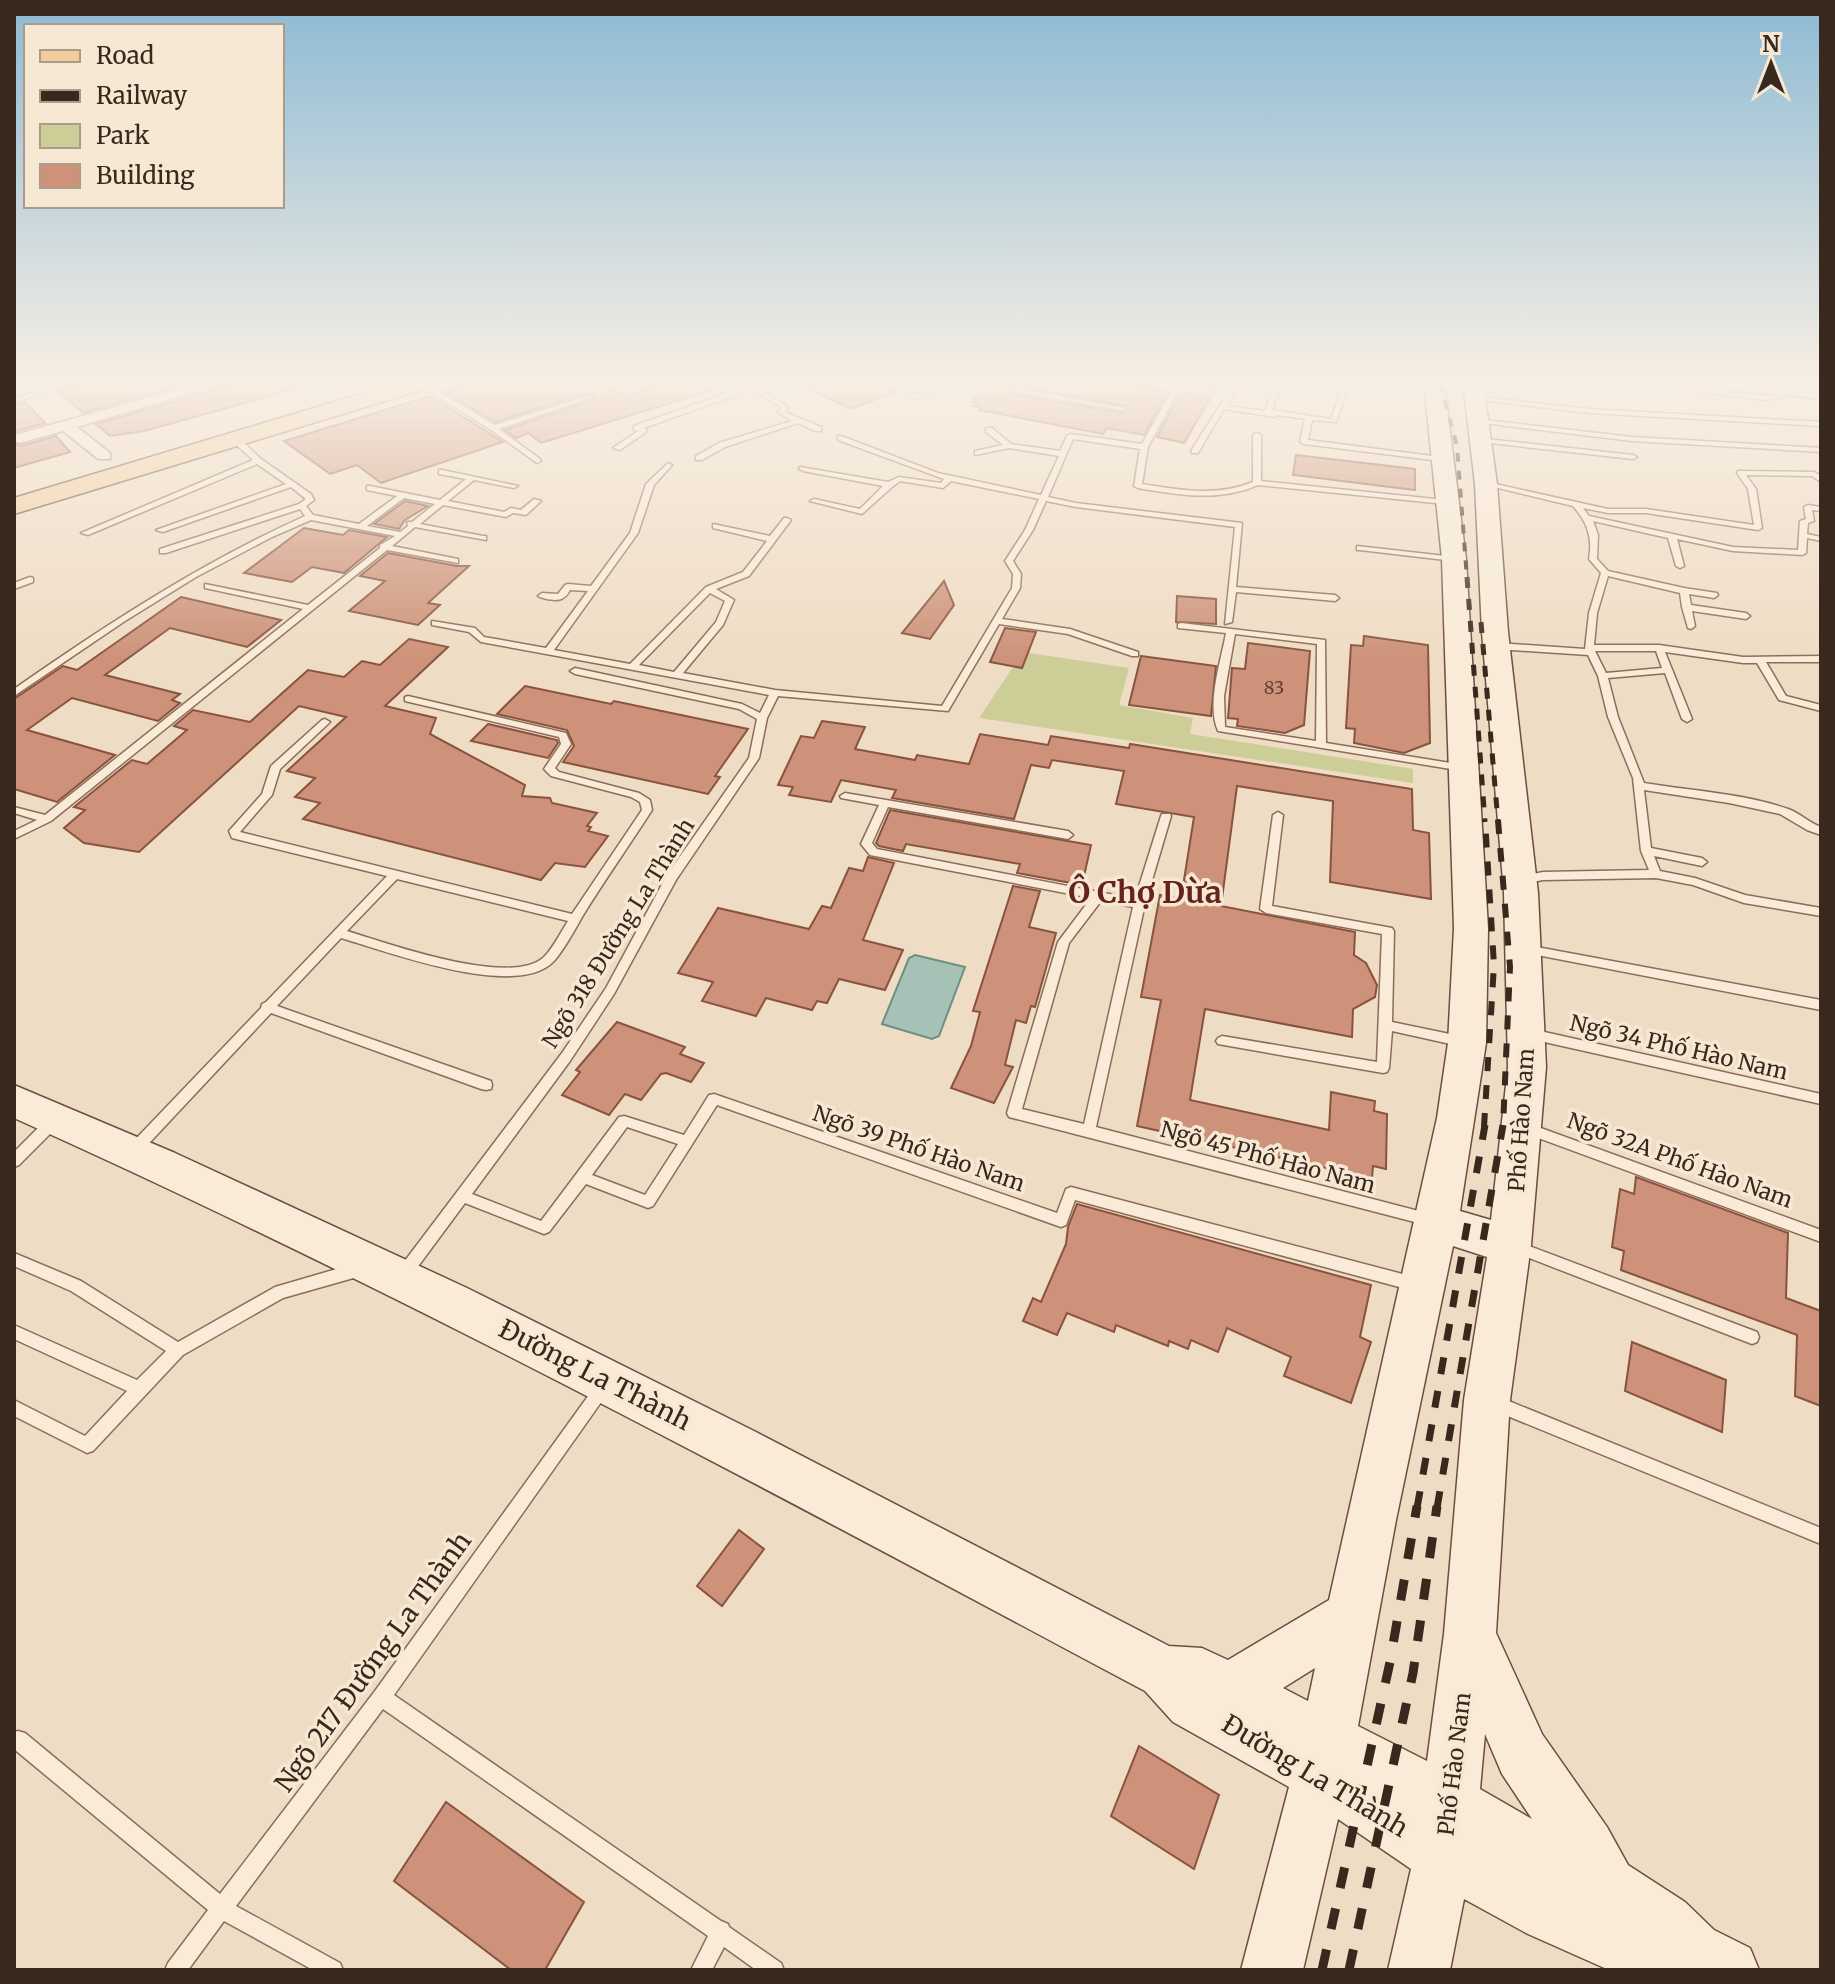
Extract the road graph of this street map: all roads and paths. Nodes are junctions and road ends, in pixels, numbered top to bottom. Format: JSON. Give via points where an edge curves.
{"nodes":[{"id":1,"x":36,"y":476,"type":"edge"},
{"id":2,"x":70,"y":476,"type":"edge"},
{"id":3,"x":116,"y":476,"type":"edge"},
{"id":4,"x":223,"y":476,"type":"edge"},
{"id":5,"x":280,"y":476,"type":"edge"},
{"id":6,"x":460,"y":476,"type":"edge"},
{"id":7,"x":658,"y":476,"type":"edge"},
{"id":8,"x":838,"y":476,"type":"edge"},
{"id":9,"x":942,"y":476,"type":"edge"},
{"id":10,"x":1053,"y":476,"type":"edge"},
{"id":11,"x":1140,"y":476,"type":"edge"},
{"id":12,"x":1257,"y":476,"type":"edge"},
{"id":13,"x":1442,"y":476,"type":"edge"},
{"id":14,"x":1461,"y":476,"type":"edge"},
{"id":15,"x":1485,"y":476,"type":"edge"},
{"id":16,"x":1743,"y":476,"type":"edge"},
{"id":17,"x":472,"y":478,"type":"junction"},
{"id":18,"x":949,"y":478,"type":"junction"},
{"id":19,"x":14,"y":482,"type":"edge"},
{"id":20,"x":1257,"y":483,"type":"junction"},
{"id":21,"x":293,"y":484,"type":"junction"},
{"id":22,"x":1486,"y":484,"type":"junction"},
{"id":23,"x":889,"y":485,"type":"junction"},
{"id":24,"x":82,"y":486,"type":"junction"},
{"id":25,"x":514,"y":486,"type":"dead end"},
{"id":26,"x":370,"y":488,"type":"dead end"},
{"id":27,"x":1185,"y":493,"type":"junction"},
{"id":28,"x":403,"y":495,"type":"junction"},
{"id":29,"x":1645,"y":496,"type":"dead end"},
{"id":30,"x":1044,"y":497,"type":"junction"},
{"id":31,"x":537,"y":501,"type":"dead end"},
{"id":32,"x":814,"y":501,"type":"dead end"},
{"id":33,"x":1445,"y":502,"type":"junction"},
{"id":34,"x":438,"y":503,"type":"junction"},
{"id":35,"x":1575,"y":503,"type":"junction"},
{"id":36,"x":14,"y":506,"type":"edge"},
{"id":37,"x":302,"y":506,"type":"junction"},
{"id":38,"x":1821,"y":509,"type":"edge"},
{"id":39,"x":1646,"y":511,"type":"junction"},
{"id":40,"x":310,"y":517,"type":"junction"},
{"id":41,"x":1179,"y":518,"type":"junction"},
{"id":42,"x":1588,"y":518,"type":"junction"},
{"id":43,"x":787,"y":520,"type":"dead end"},
{"id":44,"x":410,"y":524,"type":"junction"},
{"id":45,"x":362,"y":526,"type":"junction"},
{"id":46,"x":716,"y":526,"type":"dead end"},
{"id":47,"x":160,"y":530,"type":"dead end"},
{"id":48,"x":85,"y":533,"type":"dead end"},
{"id":49,"x":398,"y":534,"type":"junction"},
{"id":50,"x":1803,"y":535,"type":"junction"},
{"id":51,"x":1672,"y":536,"type":"junction"},
{"id":52,"x":1758,"y":537,"type":"dead end"},
{"id":53,"x":483,"y":538,"type":"dead end"},
{"id":54,"x":771,"y":539,"type":"junction"},
{"id":55,"x":1821,"y":539,"type":"edge"},
{"id":56,"x":1360,"y":548,"type":"dead end"},
{"id":57,"x":380,"y":549,"type":"junction"},
{"id":58,"x":1762,"y":550,"type":"junction"},
{"id":59,"x":163,"y":551,"type":"dead end"},
{"id":60,"x":1454,"y":559,"type":"junction"},
{"id":61,"x":455,"y":561,"type":"dead end"},
{"id":62,"x":1680,"y":566,"type":"dead end"},
{"id":63,"x":1605,"y":573,"type":"junction"},
{"id":64,"x":30,"y":580,"type":"dead end"},
{"id":65,"x":14,"y":586,"type":"edge"},
{"id":66,"x":208,"y":586,"type":"dead end"},
{"id":67,"x":593,"y":589,"type":"junction"},
{"id":68,"x":709,"y":589,"type":"junction"},
{"id":69,"x":1232,"y":589,"type":"junction"},
{"id":70,"x":1684,"y":591,"type":"junction"},
{"id":71,"x":1714,"y":595,"type":"dead end"},
{"id":72,"x":542,"y":596,"type":"dead end"},
{"id":73,"x":1335,"y":598,"type":"dead end"},
{"id":74,"x":1686,"y":607,"type":"junction"},
{"id":75,"x":310,"y":608,"type":"junction"},
{"id":76,"x":1746,"y":616,"type":"dead end"},
{"id":77,"x":997,"y":621,"type":"junction"},
{"id":78,"x":435,"y":623,"type":"dead end"},
{"id":79,"x":1181,"y":626,"type":"dead end"},
{"id":80,"x":1230,"y":626,"type":"junction"},
{"id":81,"x":1691,"y":626,"type":"dead end"},
{"id":82,"x":1456,"y":641,"type":"junction"},
{"id":83,"x":1497,"y":646,"type":"junction"},
{"id":84,"x":1659,"y":648,"type":"junction"},
{"id":85,"x":1589,"y":650,"type":"junction"},
{"id":86,"x":548,"y":652,"type":"junction"},
{"id":87,"x":1135,"y":654,"type":"dead end"},
{"id":88,"x":1821,"y":659,"type":"edge"},
{"id":89,"x":1760,"y":660,"type":"junction"},
{"id":90,"x":634,"y":665,"type":"junction"},
{"id":91,"x":1668,"y":670,"type":"junction"},
{"id":92,"x":575,"y":671,"type":"dead end"},
{"id":93,"x":678,"y":673,"type":"junction"},
{"id":94,"x":1603,"y":676,"type":"junction"},
{"id":95,"x":14,"y":693,"type":"edge"},
{"id":96,"x":775,"y":693,"type":"junction"},
{"id":97,"x":408,"y":699,"type":"dead end"},
{"id":98,"x":1821,"y":708,"type":"edge"},
{"id":99,"x":762,"y":718,"type":"junction"},
{"id":100,"x":1687,"y":719,"type":"dead end"},
{"id":101,"x":325,"y":722,"type":"dead end"},
{"id":102,"x":1321,"y":746,"type":"junction"},
{"id":103,"x":1463,"y":768,"type":"junction"},
{"id":104,"x":1639,"y":786,"type":"junction"},
{"id":105,"x":845,"y":796,"type":"dead end"},
{"id":106,"x":885,"y":803,"type":"junction"},
{"id":107,"x":14,"y":810,"type":"edge"},
{"id":108,"x":1278,"y":815,"type":"dead end"},
{"id":109,"x":1166,"y":816,"type":"dead end"},
{"id":110,"x":47,"y":819,"type":"junction"},
{"id":111,"x":1821,"y":831,"type":"edge"},
{"id":112,"x":14,"y":835,"type":"edge"},
{"id":113,"x":1068,"y":835,"type":"dead end"},
{"id":114,"x":1646,"y":851,"type":"junction"},
{"id":115,"x":1702,"y":862,"type":"dead end"},
{"id":116,"x":1468,"y":872,"type":"junction"},
{"id":117,"x":1656,"y":874,"type":"junction"},
{"id":118,"x":393,"y":876,"type":"junction"},
{"id":119,"x":1519,"y":881,"type":"junction"},
{"id":120,"x":1098,"y":897,"type":"junction"},
{"id":121,"x":1139,"y":904,"type":"junction"},
{"id":122,"x":1821,"y":912,"type":"edge"},
{"id":123,"x":576,"y":919,"type":"junction"},
{"id":124,"x":339,"y":933,"type":"junction"},
{"id":125,"x":1525,"y":949,"type":"junction"},
{"id":126,"x":1821,"y":1005,"type":"edge"},
{"id":127,"x":266,"y":1007,"type":"junction"},
{"id":128,"x":1386,"y":1025,"type":"junction"},
{"id":129,"x":1528,"y":1034,"type":"junction"},
{"id":130,"x":1222,"y":1041,"type":"dead end"},
{"id":131,"x":1467,"y":1043,"type":"junction"},
{"id":132,"x":486,"y":1085,"type":"dead end"},
{"id":133,"x":1821,"y":1099,"type":"edge"},
{"id":134,"x":14,"y":1101,"type":"edge"},
{"id":135,"x":56,"y":1119,"type":"junction"},
{"id":136,"x":1524,"y":1127,"type":"junction"},
{"id":137,"x":1089,"y":1131,"type":"junction"},
{"id":138,"x":687,"y":1142,"type":"junction"},
{"id":139,"x":130,"y":1154,"type":"junction"},
{"id":140,"x":14,"y":1161,"type":"edge"},
{"id":141,"x":583,"y":1177,"type":"junction"},
{"id":142,"x":462,"y":1196,"type":"junction"},
{"id":143,"x":1437,"y":1222,"type":"junction"},
{"id":144,"x":1821,"y":1236,"type":"edge"},
{"id":145,"x":1510,"y":1245,"type":"junction"},
{"id":146,"x":14,"y":1259,"type":"edge"},
{"id":147,"x":388,"y":1271,"type":"junction"},
{"id":148,"x":1424,"y":1287,"type":"junction"},
{"id":149,"x":14,"y":1332,"type":"edge"},
{"id":150,"x":1752,"y":1337,"type":"dead end"},
{"id":151,"x":178,"y":1350,"type":"junction"},
{"id":152,"x":608,"y":1381,"type":"junction"},
{"id":153,"x":139,"y":1389,"type":"junction"},
{"id":154,"x":1487,"y":1400,"type":"junction"},
{"id":155,"x":14,"y":1408,"type":"edge"},
{"id":156,"x":1821,"y":1536,"type":"edge"},
{"id":157,"x":1351,"y":1617,"type":"junction"},
{"id":158,"x":1470,"y":1634,"type":"junction"},
{"id":159,"x":1164,"y":1672,"type":"junction"},
{"id":160,"x":1228,"y":1690,"type":"junction"},
{"id":161,"x":381,"y":1697,"type":"junction"},
{"id":162,"x":18,"y":1740,"type":"dead end"},
{"id":163,"x":1323,"y":1758,"type":"junction"},
{"id":164,"x":1446,"y":1830,"type":"junction"},
{"id":165,"x":1607,"y":1886,"type":"junction"},
{"id":166,"x":223,"y":1910,"type":"junction"},
{"id":167,"x":721,"y":1931,"type":"junction"},
{"id":168,"x":1710,"y":1961,"type":"edge"},
{"id":169,"x":175,"y":1970,"type":"edge"},
{"id":170,"x":333,"y":1970,"type":"edge"},
{"id":171,"x":701,"y":1970,"type":"edge"},
{"id":172,"x":774,"y":1970,"type":"edge"},
{"id":173,"x":1272,"y":1970,"type":"edge"},
{"id":174,"x":1419,"y":1970,"type":"edge"}],
"edges":[{"from":1,"to":19,"type":"main road"},
{"from":2,"to":24,"type":"main road"},
{"from":3,"to":24,"type":"main road"},
{"from":4,"to":48,"type":"lane"},
{"from":5,"to":21,"type":"lane"},
{"from":6,"to":17,"type":"lane"},
{"from":7,"to":67,"type":"lane","via":[[650,484],[634,533]]},
{"from":8,"to":23,"type":"lane"},
{"from":9,"to":18,"type":"lane"},
{"from":10,"to":30,"type":"lane"},
{"from":11,"to":27,"type":"lane","via":[[1138,486]]},
{"from":12,"to":20,"type":"lane"},
{"from":13,"to":33,"type":"main road"},
{"from":14,"to":22,"type":"main road"},
{"from":15,"to":22,"type":"main road","name":"Phố Hào Nam"},
{"from":16,"to":39,"type":"lane","via":[[1752,489],[1758,528]]},
{"from":17,"to":25,"type":"lane"},
{"from":17,"to":34,"type":"lane"},
{"from":18,"to":23,"type":"lane","via":[[943,486],[899,479]]},
{"from":18,"to":30,"type":"lane"},
{"from":20,"to":27,"type":"lane","via":[[1236,494]]},
{"from":20,"to":33,"type":"lane"},
{"from":21,"to":37,"type":"lane","via":[[310,500]]},
{"from":21,"to":47,"type":"lane"},
{"from":22,"to":35,"type":"lane"},
{"from":22,"to":83,"type":"main road","name":"Phố Hào Nam"},
{"from":23,"to":32,"type":"lane","via":[[862,512]]},
{"from":24,"to":36,"type":"main road"},
{"from":26,"to":28,"type":"lane"},
{"from":27,"to":41,"type":"lane"},
{"from":28,"to":34,"type":"lane"},
{"from":28,"to":45,"type":"lane"},
{"from":29,"to":39,"type":"lane"},
{"from":30,"to":41,"type":"lane"},
{"from":30,"to":77,"type":"lane","via":[[1009,561],[1017,574],[1016,588]]},
{"from":31,"to":34,"type":"lane","via":[[523,513],[511,510],[506,515]]},
{"from":33,"to":60,"type":"main road"},
{"from":34,"to":44,"type":"lane"},
{"from":35,"to":39,"type":"lane","via":[[1608,511]]},
{"from":35,"to":42,"type":"lane"},
{"from":37,"to":40,"type":"lane"},
{"from":37,"to":59,"type":"lane"},
{"from":38,"to":50,"type":"lane","via":[[1808,507],[1810,521],[1804,521]]},
{"from":40,"to":45,"type":"lane"},
{"from":40,"to":95,"type":"lane","via":[[239,547],[181,581]]},
{"from":41,"to":69,"type":"lane","via":[[1239,525]]},
{"from":42,"to":51,"type":"lane"},
{"from":42,"to":63,"type":"lane","via":[[1598,541],[1593,559]]},
{"from":43,"to":54,"type":"lane"},
{"from":44,"to":49,"type":"lane"},
{"from":44,"to":53,"type":"lane"},
{"from":45,"to":49,"type":"lane"},
{"from":46,"to":54,"type":"lane"},
{"from":49,"to":57,"type":"lane"},
{"from":50,"to":55,"type":"lane"},
{"from":50,"to":58,"type":"lane","via":[[1802,553]]},
{"from":51,"to":58,"type":"lane"},
{"from":51,"to":62,"type":"lane"},
{"from":52,"to":58,"type":"lane"},
{"from":54,"to":68,"type":"lane","via":[[746,574]]},
{"from":56,"to":60,"type":"lane"},
{"from":57,"to":61,"type":"lane"},
{"from":57,"to":75,"type":"lane"},
{"from":60,"to":82,"type":"main road"},
{"from":63,"to":70,"type":"lane"},
{"from":63,"to":85,"type":"lane"},
{"from":64,"to":65,"type":"lane"},
{"from":66,"to":75,"type":"lane"},
{"from":67,"to":72,"type":"lane","via":[[568,587],[560,597]]},
{"from":67,"to":86,"type":"lane"},
{"from":68,"to":90,"type":"lane"},
{"from":68,"to":93,"type":"lane","via":[[730,600],[720,623]]},
{"from":69,"to":73,"type":"lane"},
{"from":69,"to":80,"type":"lane"},
{"from":70,"to":71,"type":"lane"},
{"from":70,"to":74,"type":"lane"},
{"from":74,"to":76,"type":"lane"},
{"from":74,"to":81,"type":"lane"},
{"from":75,"to":110,"type":"lane"},
{"from":77,"to":87,"type":"lane","via":[[1070,632]]},
{"from":77,"to":96,"type":"lane","via":[[945,709]]},
{"from":78,"to":86,"type":"lane","via":[[472,630],[481,639]]},
{"from":79,"to":80,"type":"lane"},
{"from":80,"to":102,"type":"lane","via":[[1322,642]]},
{"from":80,"to":102,"type":"lane","via":[[1221,729]]},
{"from":82,"to":83,"type":"main road"},
{"from":82,"to":103,"type":"main road"},
{"from":83,"to":85,"type":"lane"},
{"from":83,"to":119,"type":"main road","name":"Phố Hào Nam"},
{"from":84,"to":85,"type":"lane"},
{"from":84,"to":89,"type":"lane"},
{"from":84,"to":91,"type":"lane"},
{"from":85,"to":94,"type":"lane"},
{"from":86,"to":90,"type":"lane"},
{"from":88,"to":89,"type":"lane"},
{"from":89,"to":98,"type":"lane","via":[[1782,698]]},
{"from":90,"to":93,"type":"lane"},
{"from":91,"to":94,"type":"lane"},
{"from":91,"to":100,"type":"lane"},
{"from":92,"to":99,"type":"lane","via":[[742,707]]},
{"from":93,"to":96,"type":"lane"},
{"from":94,"to":104,"type":"lane"},
{"from":96,"to":99,"type":"lane","name":"Ngõ 318 Đường La Thành"},
{"from":97,"to":123,"type":"lane","via":[[563,735],[566,744],[549,769],[555,774],[645,800],[647,810]]},
{"from":99,"to":142,"type":"lane","name":"Ngõ 318 Đường La Thành","via":[[754,758],[684,858],[610,991]]},
{"from":101,"to":118,"type":"lane","via":[[275,768],[267,795],[234,831]]},
{"from":102,"to":103,"type":"lane"},
{"from":103,"to":116,"type":"main road"},
{"from":104,"to":111,"type":"lane","via":[[1765,806]]},
{"from":104,"to":114,"type":"lane"},
{"from":105,"to":106,"type":"lane"},
{"from":106,"to":113,"type":"lane"},
{"from":106,"to":120,"type":"lane","via":[[868,849]]},
{"from":107,"to":110,"type":"lane"},
{"from":108,"to":128,"type":"lane","via":[[1266,909],[1388,931]]},
{"from":109,"to":121,"type":"lane"},
{"from":110,"to":112,"type":"lane"},
{"from":114,"to":115,"type":"lane"},
{"from":114,"to":117,"type":"lane"},
{"from":116,"to":119,"type":"main road"},
{"from":116,"to":131,"type":"main road","via":[[1472,963]]},
{"from":117,"to":119,"type":"lane"},
{"from":117,"to":122,"type":"lane","via":[[1744,899]]},
{"from":118,"to":123,"type":"lane"},
{"from":118,"to":124,"type":"lane"},
{"from":119,"to":125,"type":"main road","name":"Phố Hào Nam"},
{"from":120,"to":121,"type":"lane"},
{"from":120,"to":137,"type":"lane","name":"Ngõ 45 Phố Hào Nam","via":[[1064,942],[1014,1113]]},
{"from":121,"to":137,"type":"lane"},
{"from":123,"to":124,"type":"lane","via":[[548,960],[528,973],[474,969]]},
{"from":124,"to":127,"type":"lane"},
{"from":125,"to":126,"type":"lane"},
{"from":125,"to":129,"type":"main road","name":"Phố Hào Nam"},
{"from":127,"to":132,"type":"lane"},
{"from":127,"to":139,"type":"lane"},
{"from":128,"to":130,"type":"lane","via":[[1383,1068]]},
{"from":128,"to":131,"type":"lane"},
{"from":129,"to":133,"type":"lane","name":"Ngõ 34 Phố Hào Nam"},
{"from":129,"to":136,"type":"main road","name":"Phố Hào Nam"},
{"from":131,"to":143,"type":"main road"},
{"from":134,"to":135,"type":"main road","name":"Đường La Thành"},
{"from":135,"to":139,"type":"main road","name":"Đường La Thành"},
{"from":135,"to":140,"type":"lane"},
{"from":136,"to":144,"type":"lane","name":"Ngõ 32A Phố Hào Nam"},
{"from":136,"to":145,"type":"main road","name":"Phố Hào Nam"},
{"from":137,"to":143,"type":"lane","name":"Ngõ 45 Phố Hào Nam"},
{"from":138,"to":141,"type":"lane","via":[[624,1121]]},
{"from":138,"to":141,"type":"lane","name":"Ngõ 39 Phố Hào Nam","via":[[648,1202]]},
{"from":138,"to":148,"type":"lane","name":"Ngõ 39 Phố Hào Nam","via":[[714,1099],[1061,1221],[1071,1193]]},
{"from":139,"to":147,"type":"main road","name":"Đường La Thành"},
{"from":141,"to":142,"type":"lane","via":[[544,1228]]},
{"from":142,"to":147,"type":"lane","name":"Ngõ 318 Đường La Thành"},
{"from":143,"to":145,"type":"main road"},
{"from":143,"to":148,"type":"main road"},
{"from":145,"to":150,"type":"lane"},
{"from":145,"to":154,"type":"main road","name":"Phố Hào Nam"},
{"from":146,"to":151,"type":"lane","via":[[76,1286]]},
{"from":147,"to":151,"type":"lane","via":[[280,1292]]},
{"from":147,"to":152,"type":"main road","name":"Đường La Thành"},
{"from":148,"to":157,"type":"main road"},
{"from":149,"to":153,"type":"lane"},
{"from":151,"to":153,"type":"lane"},
{"from":152,"to":159,"type":"main road","name":"Đường La Thành"},
{"from":152,"to":161,"type":"lane","name":"Ngõ 217 Đường La Thành"},
{"from":153,"to":155,"type":"lane","via":[[87,1445]]},
{"from":154,"to":156,"type":"lane"},
{"from":154,"to":158,"type":"main road","name":"Phố Hào Nam"},
{"from":157,"to":160,"type":"main road"},
{"from":157,"to":163,"type":"main road"},
{"from":158,"to":164,"type":"main road","name":"Phố Hào Nam"},
{"from":158,"to":165,"type":"main road","via":[[1522,1754]]},
{"from":159,"to":160,"type":"main road","name":"Đường La Thành","via":[[1202,1675]]},
{"from":159,"to":163,"type":"main road","name":"Đường La Thành","via":[[1192,1703]]},
{"from":160,"to":163,"type":"main road","name":"Đường La Thành"},
{"from":161,"to":166,"type":"lane","name":"Ngõ 217 Đường La Thành"},
{"from":161,"to":167,"type":"lane"},
{"from":162,"to":166,"type":"lane"},
{"from":163,"to":164,"type":"main road","name":"Đường La Thành"},
{"from":163,"to":173,"type":"main road"},
{"from":164,"to":165,"type":"main road","name":"Đường La Thành","via":[[1551,1862]]},
{"from":164,"to":168,"type":"main road","name":"Đường La Thành","via":[[1549,1913],[1655,1959]]},
{"from":164,"to":174,"type":"main road","name":"Phố Hào Nam"},
{"from":165,"to":168,"type":"main road","name":"Đường La Thành"},
{"from":166,"to":169,"type":"lane","name":"Ngõ 217 Đường La Thành"},
{"from":166,"to":170,"type":"lane"},
{"from":167,"to":171,"type":"lane"},
{"from":167,"to":172,"type":"lane"}]}
